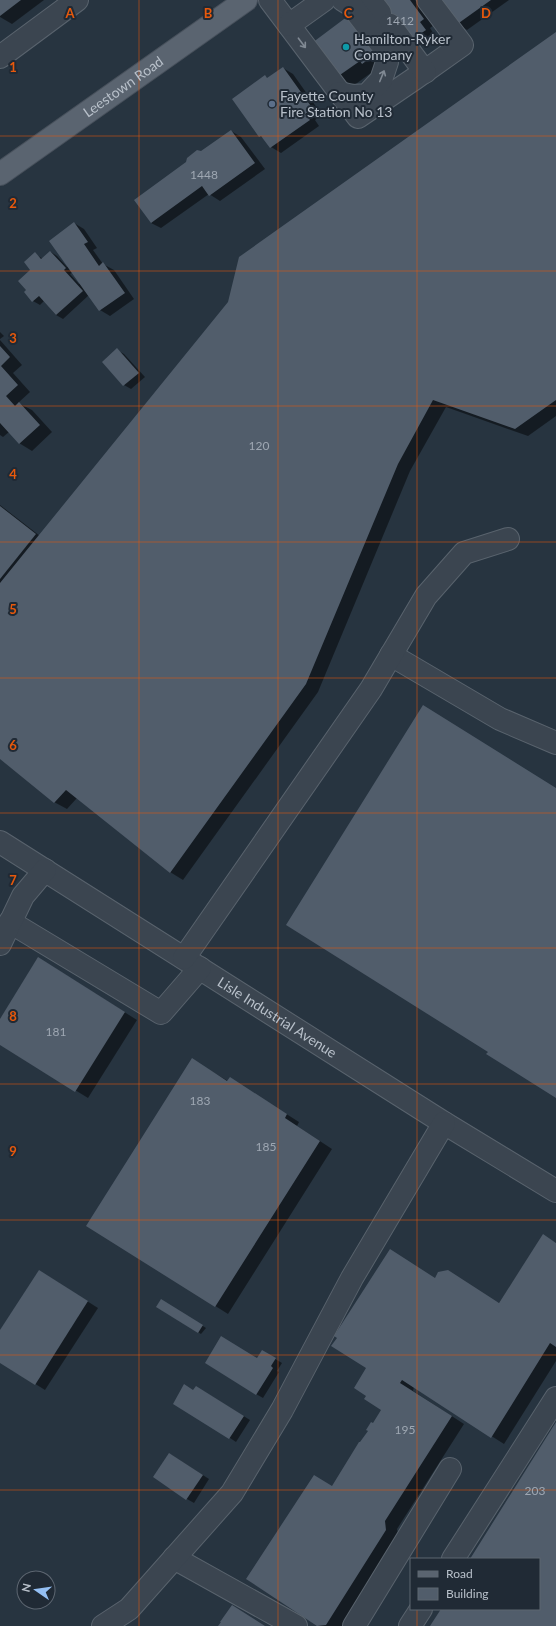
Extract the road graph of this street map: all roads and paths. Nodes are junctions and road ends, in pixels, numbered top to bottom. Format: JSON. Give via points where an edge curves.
{"nodes":[{"id":1,"x":77,"y":0,"type":"edge"},
{"id":2,"x":246,"y":0,"type":"edge"},
{"id":3,"x":270,"y":0,"type":"edge"},
{"id":4,"x":324,"y":0,"type":"edge"},
{"id":5,"x":343,"y":0,"type":"edge"},
{"id":6,"x":356,"y":0,"type":"edge"},
{"id":7,"x":428,"y":0,"type":"edge"},
{"id":8,"x":379,"y":12,"type":"edge"},
{"id":9,"x":289,"y":25,"type":"junction"},
{"id":10,"x":0,"y":57,"type":"edge"},
{"id":11,"x":419,"y":75,"type":"junction"},
{"id":12,"x":339,"y":93,"type":"junction"},
{"id":13,"x":0,"y":174,"type":"edge"},
{"id":14,"x":508,"y":539,"type":"dead end"},
{"id":15,"x":391,"y":655,"type":"junction"},
{"id":16,"x":556,"y":743,"type":"edge"},
{"id":17,"x":0,"y":842,"type":"edge"},
{"id":18,"x":45,"y":870,"type":"junction"},
{"id":19,"x":10,"y":922,"type":"junction"},
{"id":20,"x":0,"y":944,"type":"edge"},
{"id":21,"x":192,"y":963,"type":"junction"},
{"id":22,"x":444,"y":1123,"type":"junction"},
{"id":23,"x":556,"y":1191,"type":"edge"},
{"id":24,"x":556,"y":1398,"type":"edge"},
{"id":25,"x":450,"y":1470,"type":"dead end"},
{"id":26,"x":174,"y":1558,"type":"junction"},
{"id":27,"x":454,"y":1558,"type":"edge"},
{"id":28,"x":420,"y":1610,"type":"edge"},
{"id":29,"x":103,"y":1626,"type":"edge"},
{"id":30,"x":296,"y":1626,"type":"edge"},
{"id":31,"x":354,"y":1626,"type":"edge"},
{"id":32,"x":410,"y":1626,"type":"edge"}],
"edges":[{"from":1,"to":10,"type":"street"},
{"from":2,"to":13,"type":"main road","name":"Leestown Road"},
{"from":3,"to":9,"type":"street"},
{"from":4,"to":9,"type":"street"},
{"from":12,"to":5,"type":"street","one_way":true,"via":[[367,95],[381,80],[387,62],[385,49],[351,5]]},
{"from":6,"to":11,"type":"street"},
{"from":7,"to":11,"type":"street","via":[[462,45]]},
{"from":8,"to":11,"type":"street"},
{"from":9,"to":12,"type":"street","one_way":true},
{"from":11,"to":12,"type":"street","via":[[358,117]]},
{"from":14,"to":15,"type":"street","via":[[464,553],[426,596]]},
{"from":15,"to":16,"type":"street","via":[[500,719]]},
{"from":15,"to":21,"type":"street"},
{"from":17,"to":18,"type":"street","name":"Lisle Industrial Avenue"},
{"from":18,"to":19,"type":"street","via":[[23,896]]},
{"from":18,"to":21,"type":"street","name":"Lisle Industrial Avenue"},
{"from":19,"to":20,"type":"street"},
{"from":19,"to":21,"type":"street","via":[[161,1013]]},
{"from":21,"to":22,"type":"street","name":"Lisle Industrial Avenue"},
{"from":22,"to":23,"type":"street","name":"Lisle Industrial Avenue"},
{"from":22,"to":26,"type":"street","via":[[352,1278],[282,1410],[232,1493]]},
{"from":24,"to":27,"type":"street"},
{"from":25,"to":31,"type":"street"},
{"from":26,"to":29,"type":"street","via":[[129,1609]]},
{"from":26,"to":30,"type":"street"},
{"from":28,"to":32,"type":"street"}]}
